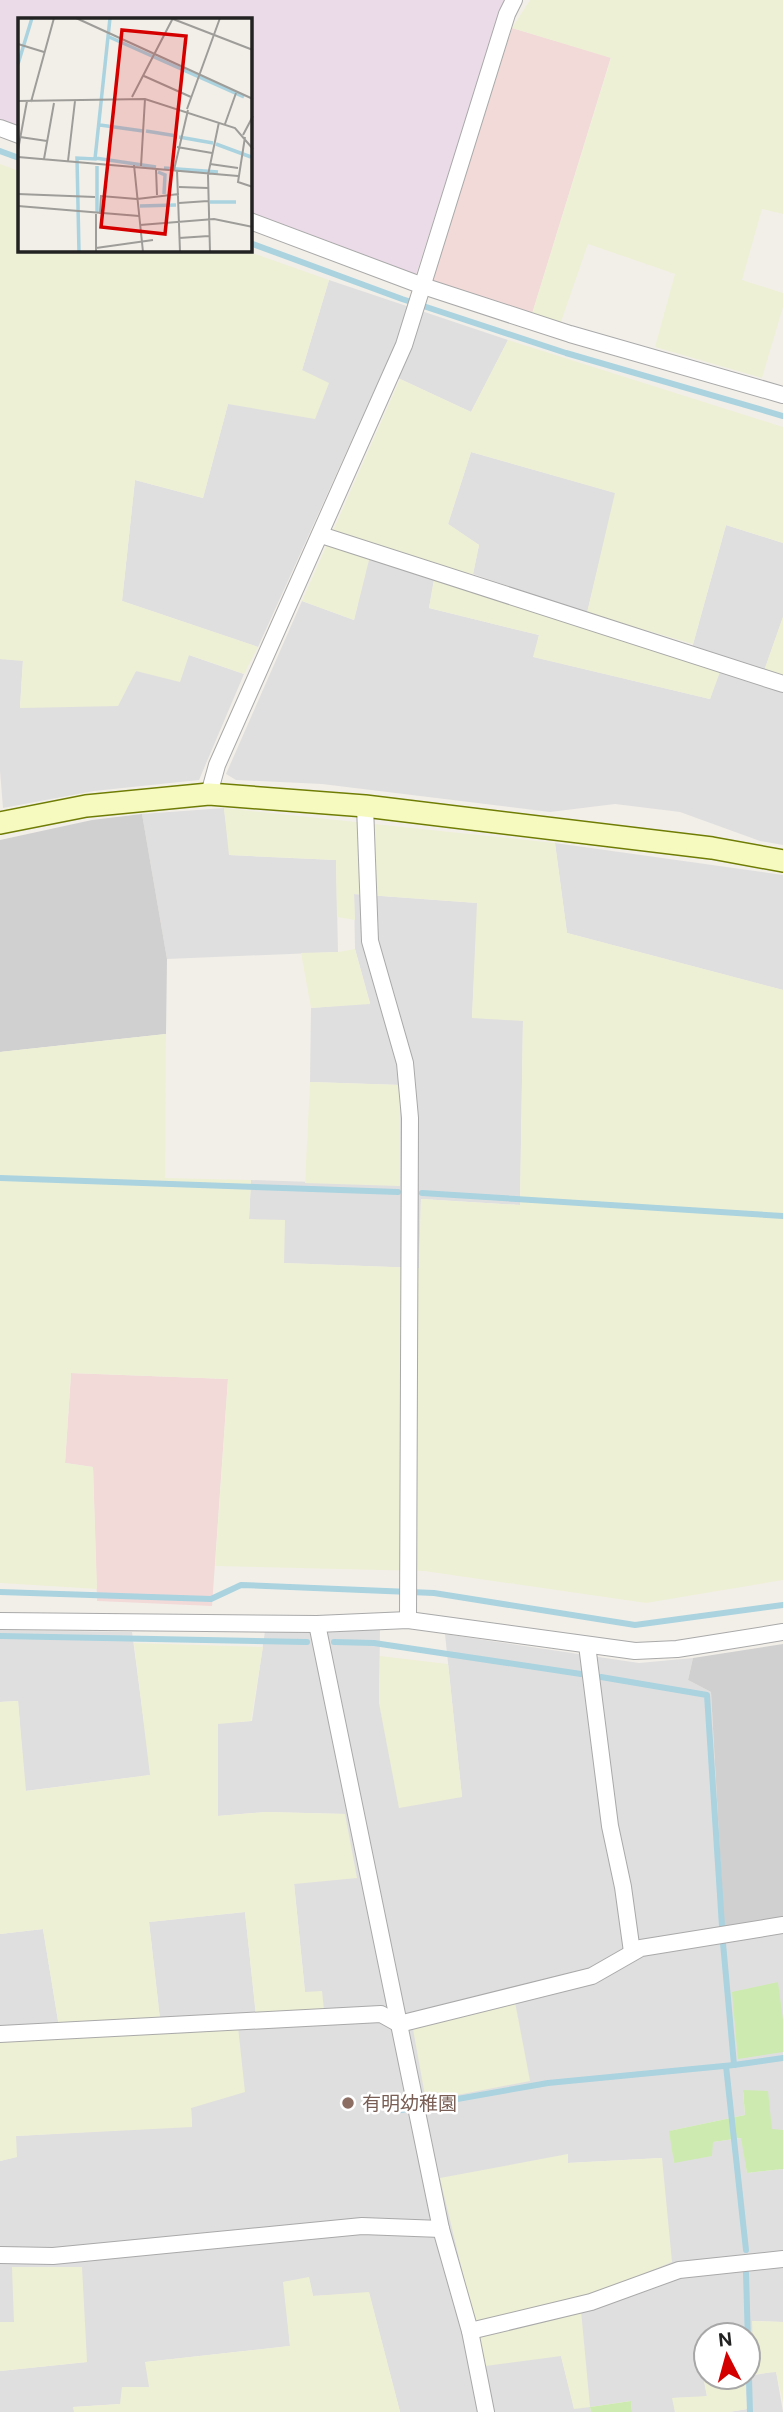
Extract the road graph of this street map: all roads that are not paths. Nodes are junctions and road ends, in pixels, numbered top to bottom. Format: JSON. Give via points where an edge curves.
{"nodes":[{"id":1,"x":514,"y":0,"type":"edge"},
{"id":2,"x":0,"y":128,"type":"edge"},
{"id":3,"x":18,"y":135,"type":"edge"},
{"id":4,"x":252,"y":222,"type":"edge"},
{"id":5,"x":423,"y":286,"type":"junction"},
{"id":6,"x":783,"y":395,"type":"edge"},
{"id":7,"x":321,"y":535,"type":"junction"},
{"id":8,"x":783,"y":684,"type":"edge"},
{"id":9,"x":209,"y":794,"type":"junction"},
{"id":10,"x":365,"y":806,"type":"junction"},
{"id":11,"x":0,"y":823,"type":"edge"},
{"id":12,"x":783,"y":861,"type":"edge"},
{"id":13,"x":408,"y":1620,"type":"junction"},
{"id":14,"x":0,"y":1621,"type":"edge"},
{"id":15,"x":317,"y":1624,"type":"junction"},
{"id":16,"x":783,"y":1632,"type":"edge"},
{"id":17,"x":587,"y":1645,"type":"junction"},
{"id":18,"x":783,"y":1925,"type":"edge"},
{"id":19,"x":632,"y":1952,"type":"junction"},
{"id":20,"x":399,"y":2024,"type":"junction"},
{"id":21,"x":0,"y":2034,"type":"edge"},
{"id":22,"x":441,"y":2229,"type":"junction"},
{"id":23,"x":0,"y":2255,"type":"edge"},
{"id":24,"x":783,"y":2259,"type":"edge"},
{"id":25,"x":470,"y":2331,"type":"junction"},
{"id":26,"x":486,"y":2412,"type":"edge"}],
"edges":[{"from":1,"to":5,"type":"street"},
{"from":2,"to":3,"type":"street"},
{"from":4,"to":5,"type":"street"},
{"from":5,"to":6,"type":"street"},
{"from":5,"to":7,"type":"street","via":[[404,345]]},
{"from":7,"to":8,"type":"street"},
{"from":7,"to":9,"type":"street","via":[[217,765]]},
{"from":9,"to":10,"type":"street"},
{"from":9,"to":11,"type":"street","via":[[86,806]]},
{"from":10,"to":12,"type":"street","via":[[712,848]]},
{"from":10,"to":13,"type":"street","via":[[370,941],[405,1063],[410,1118]]},
{"from":13,"to":15,"type":"street"},
{"from":13,"to":17,"type":"street"},
{"from":14,"to":15,"type":"street"},
{"from":15,"to":20,"type":"street"},
{"from":16,"to":17,"type":"street","via":[[677,1649],[635,1651]]},
{"from":17,"to":19,"type":"street"},
{"from":18,"to":19,"type":"street"},
{"from":19,"to":20,"type":"street","via":[[592,1976]]},
{"from":20,"to":21,"type":"street","via":[[381,2014]]},
{"from":20,"to":22,"type":"street"},
{"from":22,"to":23,"type":"street","via":[[362,2226],[53,2256]]},
{"from":22,"to":25,"type":"street"},
{"from":24,"to":25,"type":"street","via":[[680,2270],[592,2302]]},
{"from":25,"to":26,"type":"street"}]}
